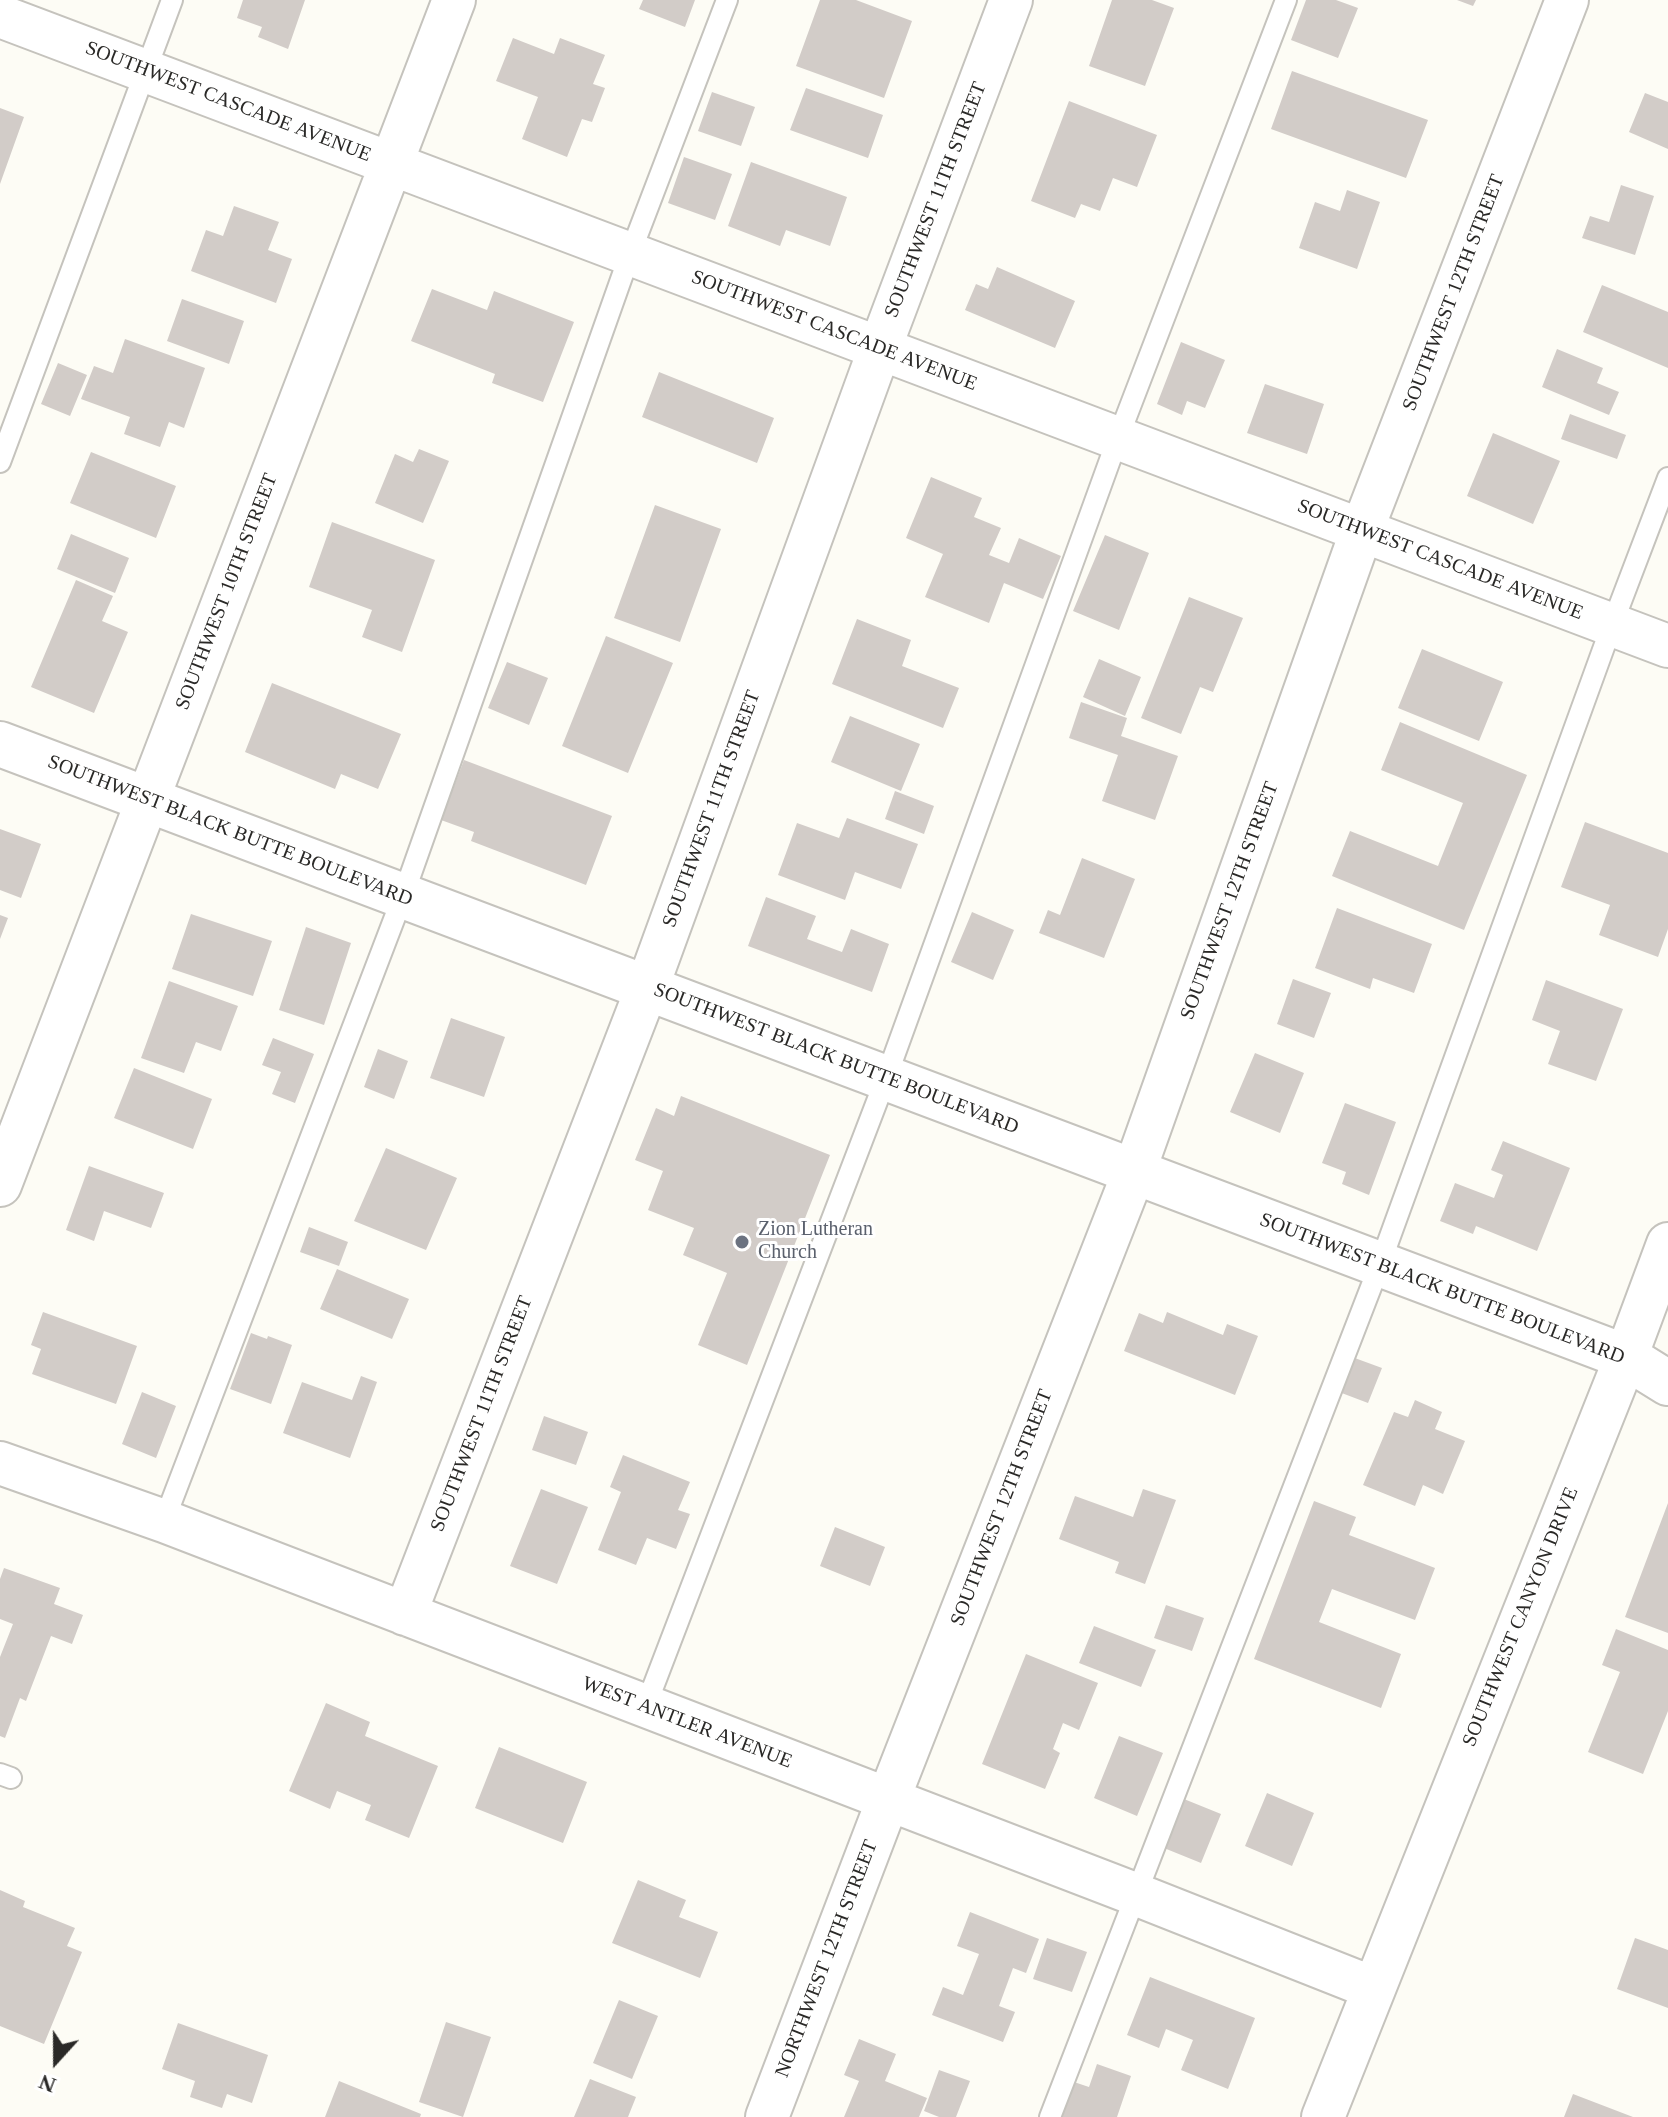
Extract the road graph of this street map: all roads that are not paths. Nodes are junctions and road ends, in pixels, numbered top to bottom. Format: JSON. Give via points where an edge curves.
{"nodes":[{"id":1,"x":172,"y":0,"type":"edge"},
{"id":2,"x":454,"y":0,"type":"edge"},
{"id":3,"x":727,"y":0,"type":"edge"},
{"id":4,"x":1011,"y":0,"type":"edge"},
{"id":5,"x":1286,"y":0,"type":"edge"},
{"id":6,"x":1567,"y":0,"type":"edge"},
{"id":7,"x":0,"y":16,"type":"edge"},
{"id":8,"x":144,"y":71,"type":"junction"},
{"id":9,"x":392,"y":164,"type":"junction"},
{"id":10,"x":630,"y":254,"type":"junction"},
{"id":11,"x":880,"y":348,"type":"junction"},
{"id":12,"x":1118,"y":438,"type":"junction"},
{"id":13,"x":0,"y":462,"type":"edge"},
{"id":14,"x":1668,"y":478,"type":"edge"},
{"id":15,"x":1362,"y":530,"type":"junction"},
{"id":16,"x":1612,"y":625,"type":"junction"},
{"id":17,"x":1668,"y":646,"type":"edge"},
{"id":18,"x":0,"y":744,"type":"edge"},
{"id":19,"x":147,"y":800,"type":"junction"},
{"id":20,"x":403,"y":896,"type":"junction"},
{"id":21,"x":647,"y":988,"type":"junction"},
{"id":22,"x":886,"y":1078,"type":"junction"},
{"id":23,"x":1134,"y":1172,"type":"junction"},
{"id":24,"x":0,"y":1185,"type":"edge"},
{"id":25,"x":1668,"y":1244,"type":"edge"},
{"id":26,"x":1380,"y":1264,"type":"junction"},
{"id":27,"x":1626,"y":1357,"type":"junction"},
{"id":28,"x":1668,"y":1383,"type":"edge"},
{"id":29,"x":0,"y":1463,"type":"edge"},
{"id":30,"x":164,"y":1521,"type":"junction"},
{"id":31,"x":405,"y":1614,"type":"junction"},
{"id":32,"x":645,"y":1708,"type":"junction"},
{"id":33,"x":888,"y":1800,"type":"junction"},
{"id":34,"x":1135,"y":1894,"type":"junction"},
{"id":35,"x":1373,"y":1988,"type":"junction"},
{"id":36,"x":767,"y":2117,"type":"edge"},
{"id":37,"x":1050,"y":2117,"type":"edge"},
{"id":38,"x":1323,"y":2117,"type":"edge"}],
"edges":[{"from":1,"to":8,"type":"lane"},
{"from":2,"to":9,"type":"street","name":"SOUTHWEST 10TH STREET"},
{"from":3,"to":10,"type":"lane"},
{"from":4,"to":11,"type":"street","name":"SOUTHWEST 11TH STREET"},
{"from":5,"to":12,"type":"lane"},
{"from":6,"to":15,"type":"street","name":"SOUTHWEST 12TH STREET"},
{"from":7,"to":8,"type":"street","name":"SOUTHWEST CASCADE AVENUE"},
{"from":8,"to":9,"type":"street","name":"SOUTHWEST CASCADE AVENUE"},
{"from":8,"to":13,"type":"lane"},
{"from":9,"to":10,"type":"street","name":"SOUTHWEST CASCADE AVENUE"},
{"from":9,"to":19,"type":"street","name":"SOUTHWEST 10TH STREET"},
{"from":10,"to":11,"type":"street","name":"SOUTHWEST CASCADE AVENUE"},
{"from":10,"to":20,"type":"lane"},
{"from":11,"to":12,"type":"street","name":"SOUTHWEST CASCADE AVENUE"},
{"from":11,"to":21,"type":"street","name":"SOUTHWEST 11TH STREET"},
{"from":12,"to":15,"type":"street","name":"SOUTHWEST CASCADE AVENUE"},
{"from":12,"to":22,"type":"lane"},
{"from":14,"to":16,"type":"lane"},
{"from":15,"to":16,"type":"street","name":"SOUTHWEST CASCADE AVENUE"},
{"from":15,"to":23,"type":"street","name":"SOUTHWEST 12TH STREET"},
{"from":16,"to":17,"type":"street","name":"SOUTHWEST CASCADE AVENUE"},
{"from":16,"to":26,"type":"lane"},
{"from":18,"to":19,"type":"street","name":"SOUTHWEST BLACK BUTTE BOULEVARD"},
{"from":19,"to":20,"type":"street","name":"SOUTHWEST BLACK BUTTE BOULEVARD"},
{"from":19,"to":24,"type":"street","name":"SOUTHWEST 10TH STREET"},
{"from":20,"to":21,"type":"street","name":"SOUTHWEST BLACK BUTTE BOULEVARD"},
{"from":20,"to":30,"type":"lane"},
{"from":21,"to":22,"type":"street","name":"SOUTHWEST BLACK BUTTE BOULEVARD"},
{"from":21,"to":31,"type":"street","name":"SOUTHWEST 11TH STREET"},
{"from":22,"to":23,"type":"street","name":"SOUTHWEST BLACK BUTTE BOULEVARD"},
{"from":22,"to":32,"type":"lane"},
{"from":23,"to":26,"type":"street","name":"SOUTHWEST BLACK BUTTE BOULEVARD"},
{"from":23,"to":33,"type":"street","name":"SOUTHWEST 12TH STREET"},
{"from":25,"to":27,"type":"street","name":"SOUTHWEST CANYON DRIVE"},
{"from":26,"to":27,"type":"street","name":"SOUTHWEST BLACK BUTTE BOULEVARD"},
{"from":26,"to":34,"type":"lane"},
{"from":27,"to":28,"type":"street","name":"SOUTHWEST BLACK BUTTE BOULEVARD"},
{"from":27,"to":35,"type":"street","name":"SOUTHWEST CANYON DRIVE"},
{"from":29,"to":30,"type":"street","name":"WEST ANTLER AVENUE"},
{"from":30,"to":31,"type":"street","name":"WEST ANTLER AVENUE"},
{"from":31,"to":32,"type":"street","name":"WEST ANTLER AVENUE"},
{"from":32,"to":33,"type":"street","name":"WEST ANTLER AVENUE"},
{"from":33,"to":34,"type":"street","name":"WEST ANTLER AVENUE"},
{"from":33,"to":36,"type":"street","name":"NORTHWEST 12TH STREET"},
{"from":34,"to":35,"type":"street","name":"WEST ANTLER AVENUE"},
{"from":34,"to":37,"type":"lane"},
{"from":35,"to":38,"type":"street","name":"SOUTHWEST CANYON DRIVE"}]}
